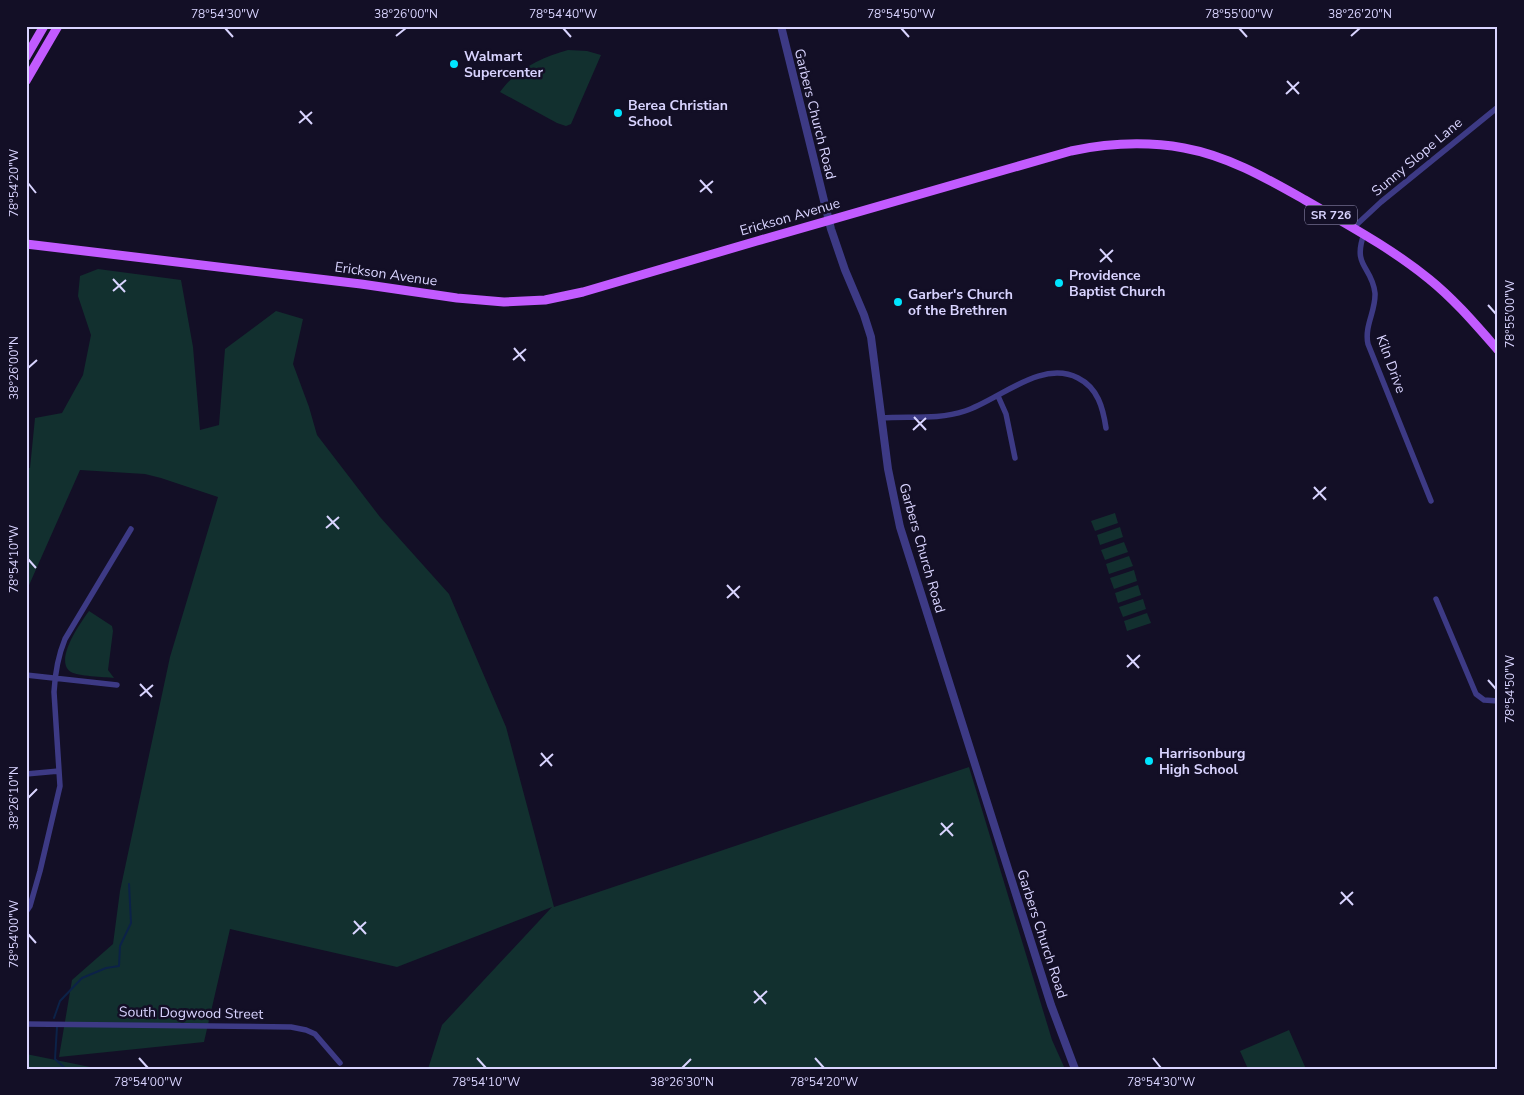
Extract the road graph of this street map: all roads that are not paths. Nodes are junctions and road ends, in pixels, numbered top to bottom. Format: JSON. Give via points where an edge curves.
{"nodes":[{"id":1,"x":44,"y":26,"type":"edge"},
{"id":2,"x":58,"y":26,"type":"edge"},
{"id":3,"x":781,"y":26,"type":"edge"},
{"id":4,"x":26,"y":57,"type":"edge"},
{"id":5,"x":26,"y":82,"type":"edge"},
{"id":6,"x":1498,"y":107,"type":"edge"},
{"id":7,"x":829,"y":220,"type":"junction"},
{"id":8,"x":1354,"y":228,"type":"junction"},
{"id":9,"x":1364,"y":234,"type":"junction"},
{"id":10,"x":26,"y":244,"type":"edge"},
{"id":11,"x":1498,"y":350,"type":"edge"},
{"id":12,"x":998,"y":396,"type":"junction"},
{"id":13,"x":882,"y":418,"type":"junction"},
{"id":14,"x":1106,"y":428,"type":"dead end"},
{"id":15,"x":1015,"y":458,"type":"dead end"},
{"id":16,"x":1431,"y":501,"type":"dead end"},
{"id":17,"x":131,"y":529,"type":"dead end"},
{"id":18,"x":1436,"y":599,"type":"dead end"},
{"id":19,"x":26,"y":674,"type":"edge"},
{"id":20,"x":55,"y":678,"type":"junction"},
{"id":21,"x":117,"y":685,"type":"dead end"},
{"id":22,"x":1498,"y":701,"type":"edge"},
{"id":23,"x":60,"y":771,"type":"junction"},
{"id":24,"x":26,"y":774,"type":"edge"},
{"id":25,"x":26,"y":912,"type":"edge"},
{"id":26,"x":26,"y":1024,"type":"edge"},
{"id":27,"x":340,"y":1063,"type":"dead end"},
{"id":28,"x":1075,"y":1069,"type":"edge"}],
"edges":[{"from":1,"to":4,"type":"main road"},
{"from":2,"to":5,"type":"main road"},
{"from":3,"to":7,"type":"street","name":"Garbers Church Road"},
{"from":6,"to":8,"type":"street","name":"Sunny Slope Lane","via":[[1381,202]]},
{"from":7,"to":8,"type":"main road","name":"Erickson Avenue","number":"SR 726","via":[[1071,151],[1131,143],[1184,148],[1234,163]]},
{"from":7,"to":10,"type":"main road","name":"Erickson Avenue","via":[[584,292],[514,302],[457,298]]},
{"from":7,"to":13,"type":"street","name":"Garbers Church Road","via":[[871,337]]},
{"from":8,"to":9,"type":"main road","name":"Erickson Avenue","number":"SR 726"},
{"from":9,"to":11,"type":"main road","name":"Erickson Avenue","number":"SR 726","via":[[1429,279]]},
{"from":9,"to":16,"type":"street","name":"Kiln Drive","via":[[1360,259],[1375,295],[1367,331],[1368,344]]},
{"from":12,"to":13,"type":"street","via":[[950,415]]},
{"from":12,"to":14,"type":"street","via":[[1040,375],[1072,375],[1095,393],[1103,408]]},
{"from":12,"to":15,"type":"street","via":[[1006,414]]},
{"from":13,"to":28,"type":"street","name":"Garbers Church Road","via":[[891,489],[906,547],[1051,1005]]},
{"from":17,"to":20,"type":"street","via":[[65,639]]},
{"from":18,"to":22,"type":"street","via":[[1476,694],[1484,700]]},
{"from":19,"to":20,"type":"street"},
{"from":20,"to":21,"type":"street"},
{"from":20,"to":23,"type":"street","via":[[53,706]]},
{"from":23,"to":24,"type":"street"},
{"from":23,"to":25,"type":"street","via":[[58,799]]},
{"from":26,"to":27,"type":"street","name":"South Dogwood Street","via":[[291,1027],[315,1034]]}]}
